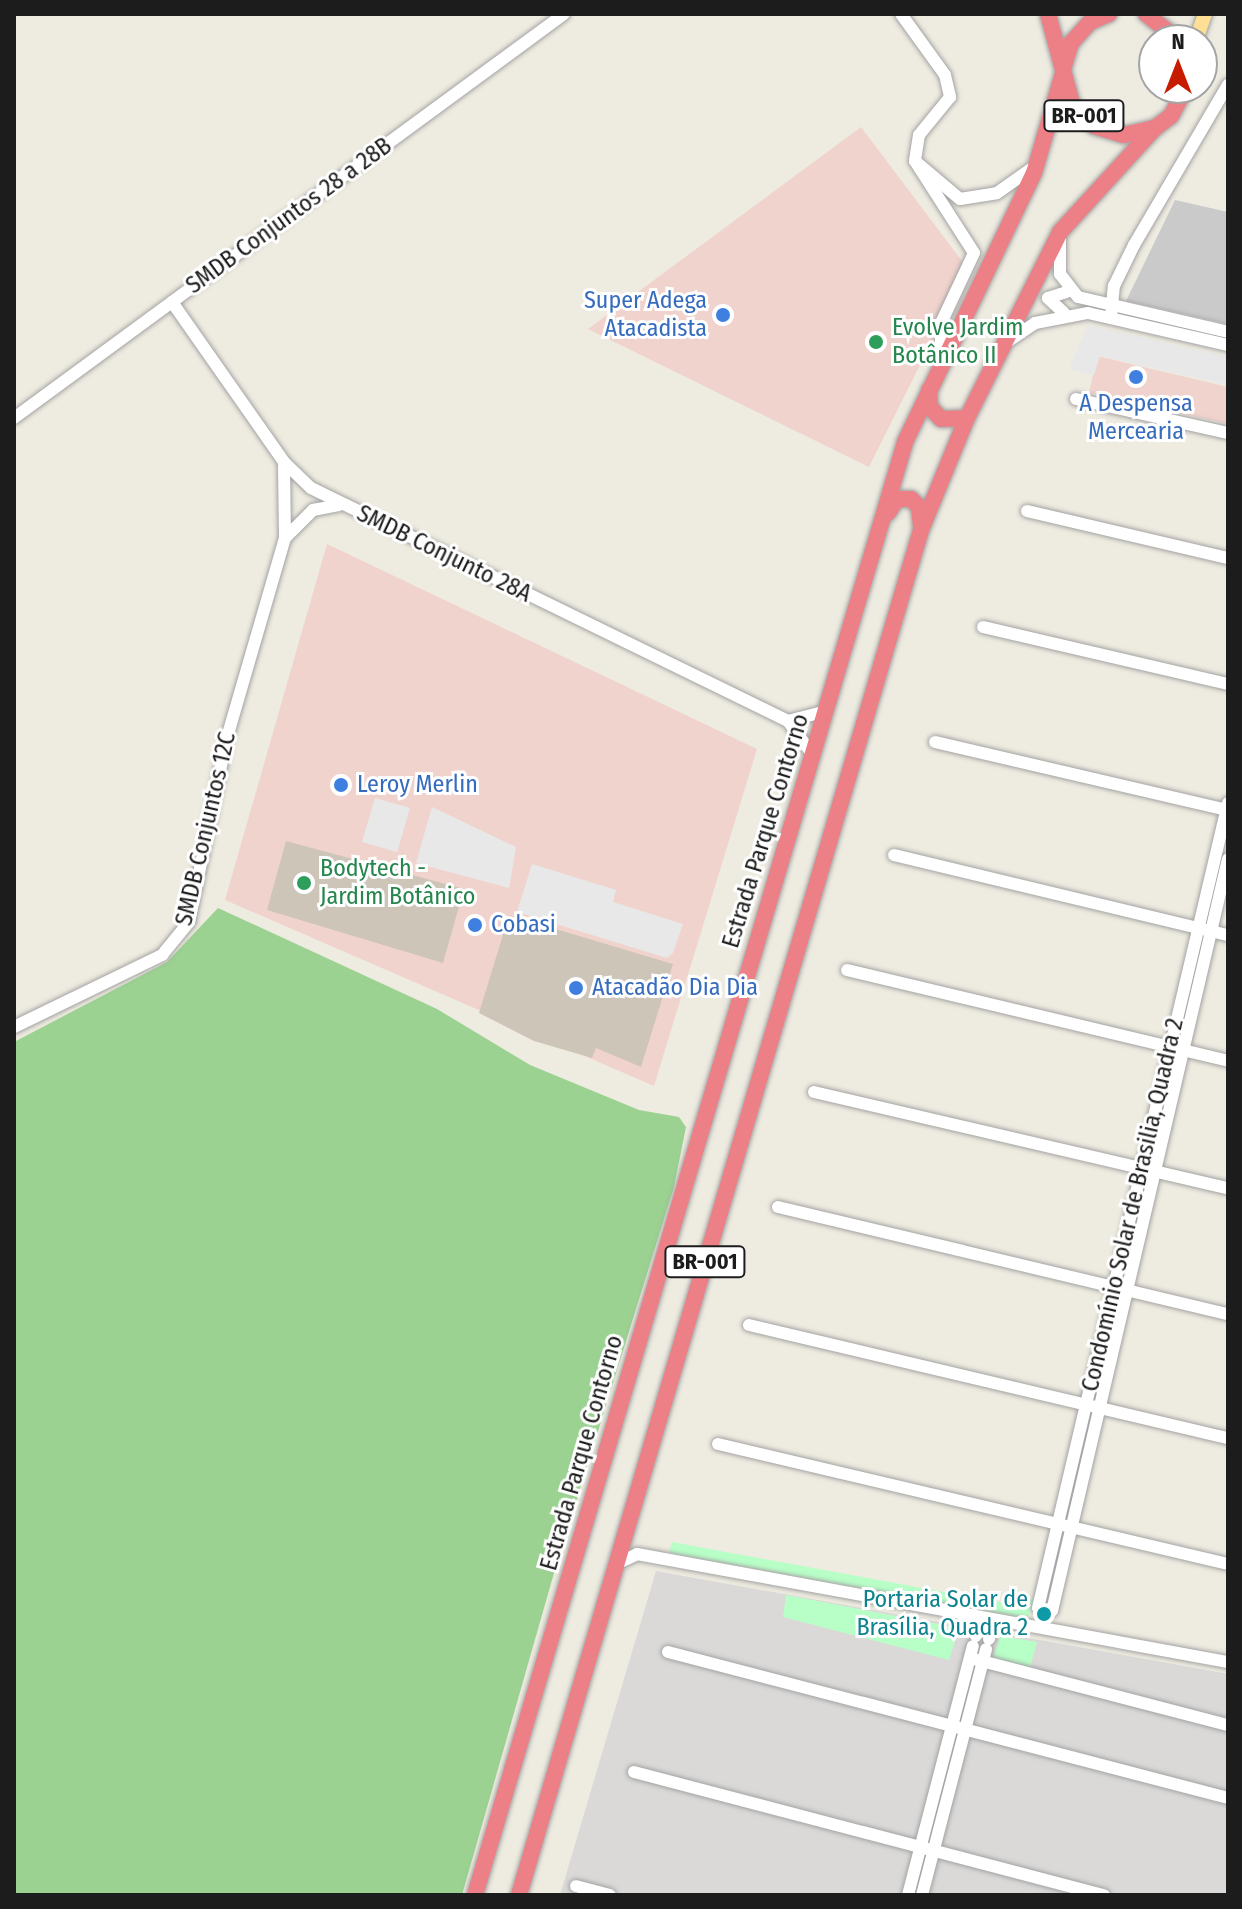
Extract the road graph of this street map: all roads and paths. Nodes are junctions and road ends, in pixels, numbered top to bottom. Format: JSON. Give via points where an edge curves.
{"nodes":[{"id":1,"x":564,"y":14,"type":"edge"},
{"id":2,"x":901,"y":14,"type":"edge"},
{"id":3,"x":1048,"y":14,"type":"edge"},
{"id":4,"x":1109,"y":14,"type":"edge"},
{"id":5,"x":1063,"y":72,"type":"junction"},
{"id":6,"x":1228,"y":85,"type":"edge"},
{"id":7,"x":1177,"y":104,"type":"edge"},
{"id":8,"x":1155,"y":128,"type":"junction"},
{"id":9,"x":915,"y":161,"type":"junction"},
{"id":10,"x":1037,"y":163,"type":"junction"},
{"id":11,"x":1060,"y":232,"type":"junction"},
{"id":12,"x":1070,"y":291,"type":"junction"},
{"id":13,"x":172,"y":302,"type":"junction"},
{"id":14,"x":1114,"y":302,"type":"junction"},
{"id":15,"x":1064,"y":313,"type":"junction"},
{"id":16,"x":1111,"y":318,"type":"junction"},
{"id":17,"x":1228,"y":332,"type":"edge"},
{"id":18,"x":1005,"y":344,"type":"junction"},
{"id":19,"x":1228,"y":345,"type":"edge"},
{"id":20,"x":941,"y":366,"type":"junction"},
{"id":21,"x":929,"y":388,"type":"junction"},
{"id":22,"x":1076,"y":399,"type":"dead end"},
{"id":23,"x":14,"y":418,"type":"edge"},
{"id":24,"x":967,"y":418,"type":"junction"},
{"id":25,"x":1228,"y":433,"type":"edge"},
{"id":26,"x":284,"y":462,"type":"junction"},
{"id":27,"x":346,"y":506,"type":"junction"},
{"id":28,"x":1027,"y":511,"type":"dead end"},
{"id":29,"x":883,"y":522,"type":"junction"},
{"id":30,"x":921,"y":530,"type":"junction"},
{"id":31,"x":285,"y":538,"type":"junction"},
{"id":32,"x":1228,"y":558,"type":"edge"},
{"id":33,"x":983,"y":627,"type":"dead end"},
{"id":34,"x":1228,"y":684,"type":"edge"},
{"id":35,"x":828,"y":710,"type":"junction"},
{"id":36,"x":788,"y":721,"type":"junction"},
{"id":37,"x":935,"y":742,"type":"dead end"},
{"id":38,"x":813,"y":755,"type":"junction"},
{"id":39,"x":1227,"y":808,"type":"edge"},
{"id":40,"x":894,"y":855,"type":"dead end"},
{"id":41,"x":1228,"y":859,"type":"edge"},
{"id":42,"x":1205,"y":930,"type":"junction"},
{"id":43,"x":1228,"y":935,"type":"edge"},
{"id":44,"x":847,"y":970,"type":"dead end"},
{"id":45,"x":14,"y":1027,"type":"edge"},
{"id":46,"x":1177,"y":1049,"type":"junction"},
{"id":47,"x":1228,"y":1061,"type":"edge"},
{"id":48,"x":814,"y":1092,"type":"dead end"},
{"id":49,"x":1148,"y":1170,"type":"junction"},
{"id":50,"x":1228,"y":1188,"type":"edge"},
{"id":51,"x":778,"y":1207,"type":"dead end"},
{"id":52,"x":1120,"y":1289,"type":"junction"},
{"id":53,"x":1228,"y":1314,"type":"edge"},
{"id":54,"x":749,"y":1325,"type":"dead end"},
{"id":55,"x":1086,"y":1405,"type":"junction"},
{"id":56,"x":1100,"y":1408,"type":"junction"},
{"id":57,"x":1228,"y":1438,"type":"edge"},
{"id":58,"x":718,"y":1444,"type":"dead end"},
{"id":59,"x":1058,"y":1524,"type":"junction"},
{"id":60,"x":1072,"y":1527,"type":"junction"},
{"id":61,"x":623,"y":1539,"type":"junction"},
{"id":62,"x":637,"y":1554,"type":"junction"},
{"id":63,"x":616,"y":1564,"type":"junction"},
{"id":64,"x":1228,"y":1564,"type":"edge"},
{"id":65,"x":1037,"y":1614,"type":"junction"},
{"id":66,"x":1051,"y":1616,"type":"junction"},
{"id":67,"x":987,"y":1620,"type":"junction"},
{"id":68,"x":980,"y":1645,"type":"junction"},
{"id":69,"x":668,"y":1652,"type":"dead end"},
{"id":70,"x":1228,"y":1662,"type":"edge"},
{"id":71,"x":1228,"y":1725,"type":"edge"},
{"id":72,"x":959,"y":1728,"type":"junction"},
{"id":73,"x":634,"y":1772,"type":"dead end"},
{"id":74,"x":1228,"y":1798,"type":"edge"},
{"id":75,"x":927,"y":1849,"type":"junction"},
{"id":76,"x":576,"y":1886,"type":"dead end"},
{"id":77,"x":478,"y":1895,"type":"edge"},
{"id":78,"x":517,"y":1895,"type":"edge"},
{"id":79,"x":610,"y":1895,"type":"edge"},
{"id":80,"x":908,"y":1895,"type":"edge"},
{"id":81,"x":922,"y":1895,"type":"edge"},
{"id":82,"x":1104,"y":1895,"type":"edge"}],
"edges":[{"from":1,"to":13,"type":"street","name":"SMDB Conjuntos 28 a 28B"},
{"from":2,"to":9,"type":"street","via":[[945,75],[950,97],[919,135]]},
{"from":3,"to":5,"type":"highway","number":"BR-001"},
{"from":4,"to":5,"type":"highway","number":"BR-001","via":[[1090,22],[1071,43]]},
{"from":5,"to":8,"type":"highway","number":"BR-001","via":[[1072,104],[1094,126],[1124,135]]},
{"from":5,"to":10,"type":"highway","name":"Estrada Parque Contorno","number":"BR-001"},
{"from":6,"to":14,"type":"street","via":[[1134,245]]},
{"from":7,"to":8,"type":"highway","number":"BR-001"},
{"from":8,"to":11,"type":"highway","number":"BR-001"},
{"from":9,"to":10,"type":"street","via":[[960,199],[997,193]]},
{"from":9,"to":20,"type":"street","via":[[974,253],[941,323]]},
{"from":10,"to":20,"type":"highway","name":"Estrada Parque Contorno","number":"BR-001"},
{"from":11,"to":12,"type":"street","via":[[1060,274]]},
{"from":11,"to":18,"type":"highway","number":"BR-001"},
{"from":12,"to":14,"type":"street"},
{"from":12,"to":15,"type":"street","via":[[1048,298]]},
{"from":13,"to":23,"type":"street","name":"SMDB Conjuntos 28 a 28B"},
{"from":13,"to":26,"type":"street","name":"SMDB Conjunto 28A"},
{"from":14,"to":16,"type":"street"},
{"from":14,"to":17,"type":"street"},
{"from":15,"to":16,"type":"street"},
{"from":15,"to":18,"type":"street","via":[[1035,323]]},
{"from":16,"to":19,"type":"street"},
{"from":18,"to":24,"type":"highway","number":"BR-001"},
{"from":20,"to":21,"type":"highway","name":"Estrada Parque Contorno","number":"BR-001"},
{"from":21,"to":24,"type":"highway","via":[[930,407],[941,419]]},
{"from":21,"to":29,"type":"highway","name":"Estrada Parque Contorno","number":"BR-001","via":[[905,442]]},
{"from":22,"to":25,"type":"street"},
{"from":24,"to":30,"type":"highway","number":"BR-001"},
{"from":26,"to":27,"type":"street","name":"SMDB Conjunto 28A","via":[[311,488]]},
{"from":26,"to":31,"type":"street","name":"SMDB Conjuntos 12C"},
{"from":27,"to":31,"type":"street","name":"SMDB Conjuntos 12C","via":[[313,510]]},
{"from":27,"to":36,"type":"street","name":"SMDB Conjunto 28A"},
{"from":28,"to":32,"type":"street"},
{"from":29,"to":30,"type":"highway","via":[[897,499],[911,499],[919,507]]},
{"from":29,"to":35,"type":"highway","name":"Estrada Parque Contorno","number":"BR-001"},
{"from":30,"to":61,"type":"highway","number":"BR-001"},
{"from":31,"to":45,"type":"street","name":"SMDB Conjuntos 12C","via":[[226,741],[189,922],[162,955]]},
{"from":33,"to":34,"type":"street"},
{"from":35,"to":36,"type":"street"},
{"from":35,"to":38,"type":"highway","name":"Estrada Parque Contorno","number":"BR-001"},
{"from":36,"to":38,"type":"street","via":[[806,737]]},
{"from":37,"to":39,"type":"street"},
{"from":38,"to":77,"type":"highway","name":"Estrada Parque Contorno","number":"BR-001"},
{"from":39,"to":42,"type":"street","name":"Condomínio Solar de Brasilia, Quadra 2"},
{"from":40,"to":42,"type":"street"},
{"from":41,"to":42,"type":"street","name":"Condomínio Solar de Brasilia, Quadra 2"},
{"from":42,"to":43,"type":"street"},
{"from":42,"to":46,"type":"street","name":"Condomínio Solar de Brasilia, Quadra 2"},
{"from":44,"to":46,"type":"street"},
{"from":46,"to":47,"type":"street"},
{"from":46,"to":49,"type":"street","name":"Condomínio Solar de Brasilia, Quadra 2"},
{"from":48,"to":49,"type":"street"},
{"from":49,"to":50,"type":"street"},
{"from":49,"to":52,"type":"street","name":"Condomínio Solar de Brasilia, Quadra 2"},
{"from":51,"to":52,"type":"street"},
{"from":52,"to":53,"type":"street"},
{"from":52,"to":55,"type":"street","name":"Condomínio Solar de Brasilia, Quadra 2"},
{"from":52,"to":56,"type":"street","name":"Condomínio Solar de Brasilia, Quadra 2"},
{"from":54,"to":55,"type":"street"},
{"from":55,"to":56,"type":"street"},
{"from":55,"to":59,"type":"street","name":"Condomínio Solar de Brasilia, Quadra 2"},
{"from":56,"to":57,"type":"street"},
{"from":56,"to":60,"type":"street","name":"Condomínio Solar de Brasilia, Quadra 2"},
{"from":58,"to":59,"type":"street"},
{"from":59,"to":60,"type":"street"},
{"from":59,"to":65,"type":"street","name":"Condomínio Solar de Brasilia, Quadra 2"},
{"from":60,"to":64,"type":"street"},
{"from":60,"to":66,"type":"street","name":"Condomínio Solar de Brasilia, Quadra 2"},
{"from":61,"to":62,"type":"street"},
{"from":61,"to":63,"type":"highway","number":"BR-001"},
{"from":62,"to":63,"type":"street"},
{"from":62,"to":67,"type":"street"},
{"from":63,"to":78,"type":"highway","number":"BR-001"},
{"from":65,"to":66,"type":"street"},
{"from":65,"to":66,"type":"street"},
{"from":65,"to":67,"type":"street"},
{"from":66,"to":70,"type":"street"},
{"from":67,"to":68,"type":"street"},
{"from":68,"to":71,"type":"street"},
{"from":68,"to":72,"type":"street"},
{"from":69,"to":72,"type":"street"},
{"from":72,"to":74,"type":"street"},
{"from":72,"to":75,"type":"street"},
{"from":73,"to":75,"type":"street"},
{"from":75,"to":80,"type":"street"},
{"from":75,"to":81,"type":"street"},
{"from":75,"to":82,"type":"street"},
{"from":76,"to":79,"type":"street"}]}
